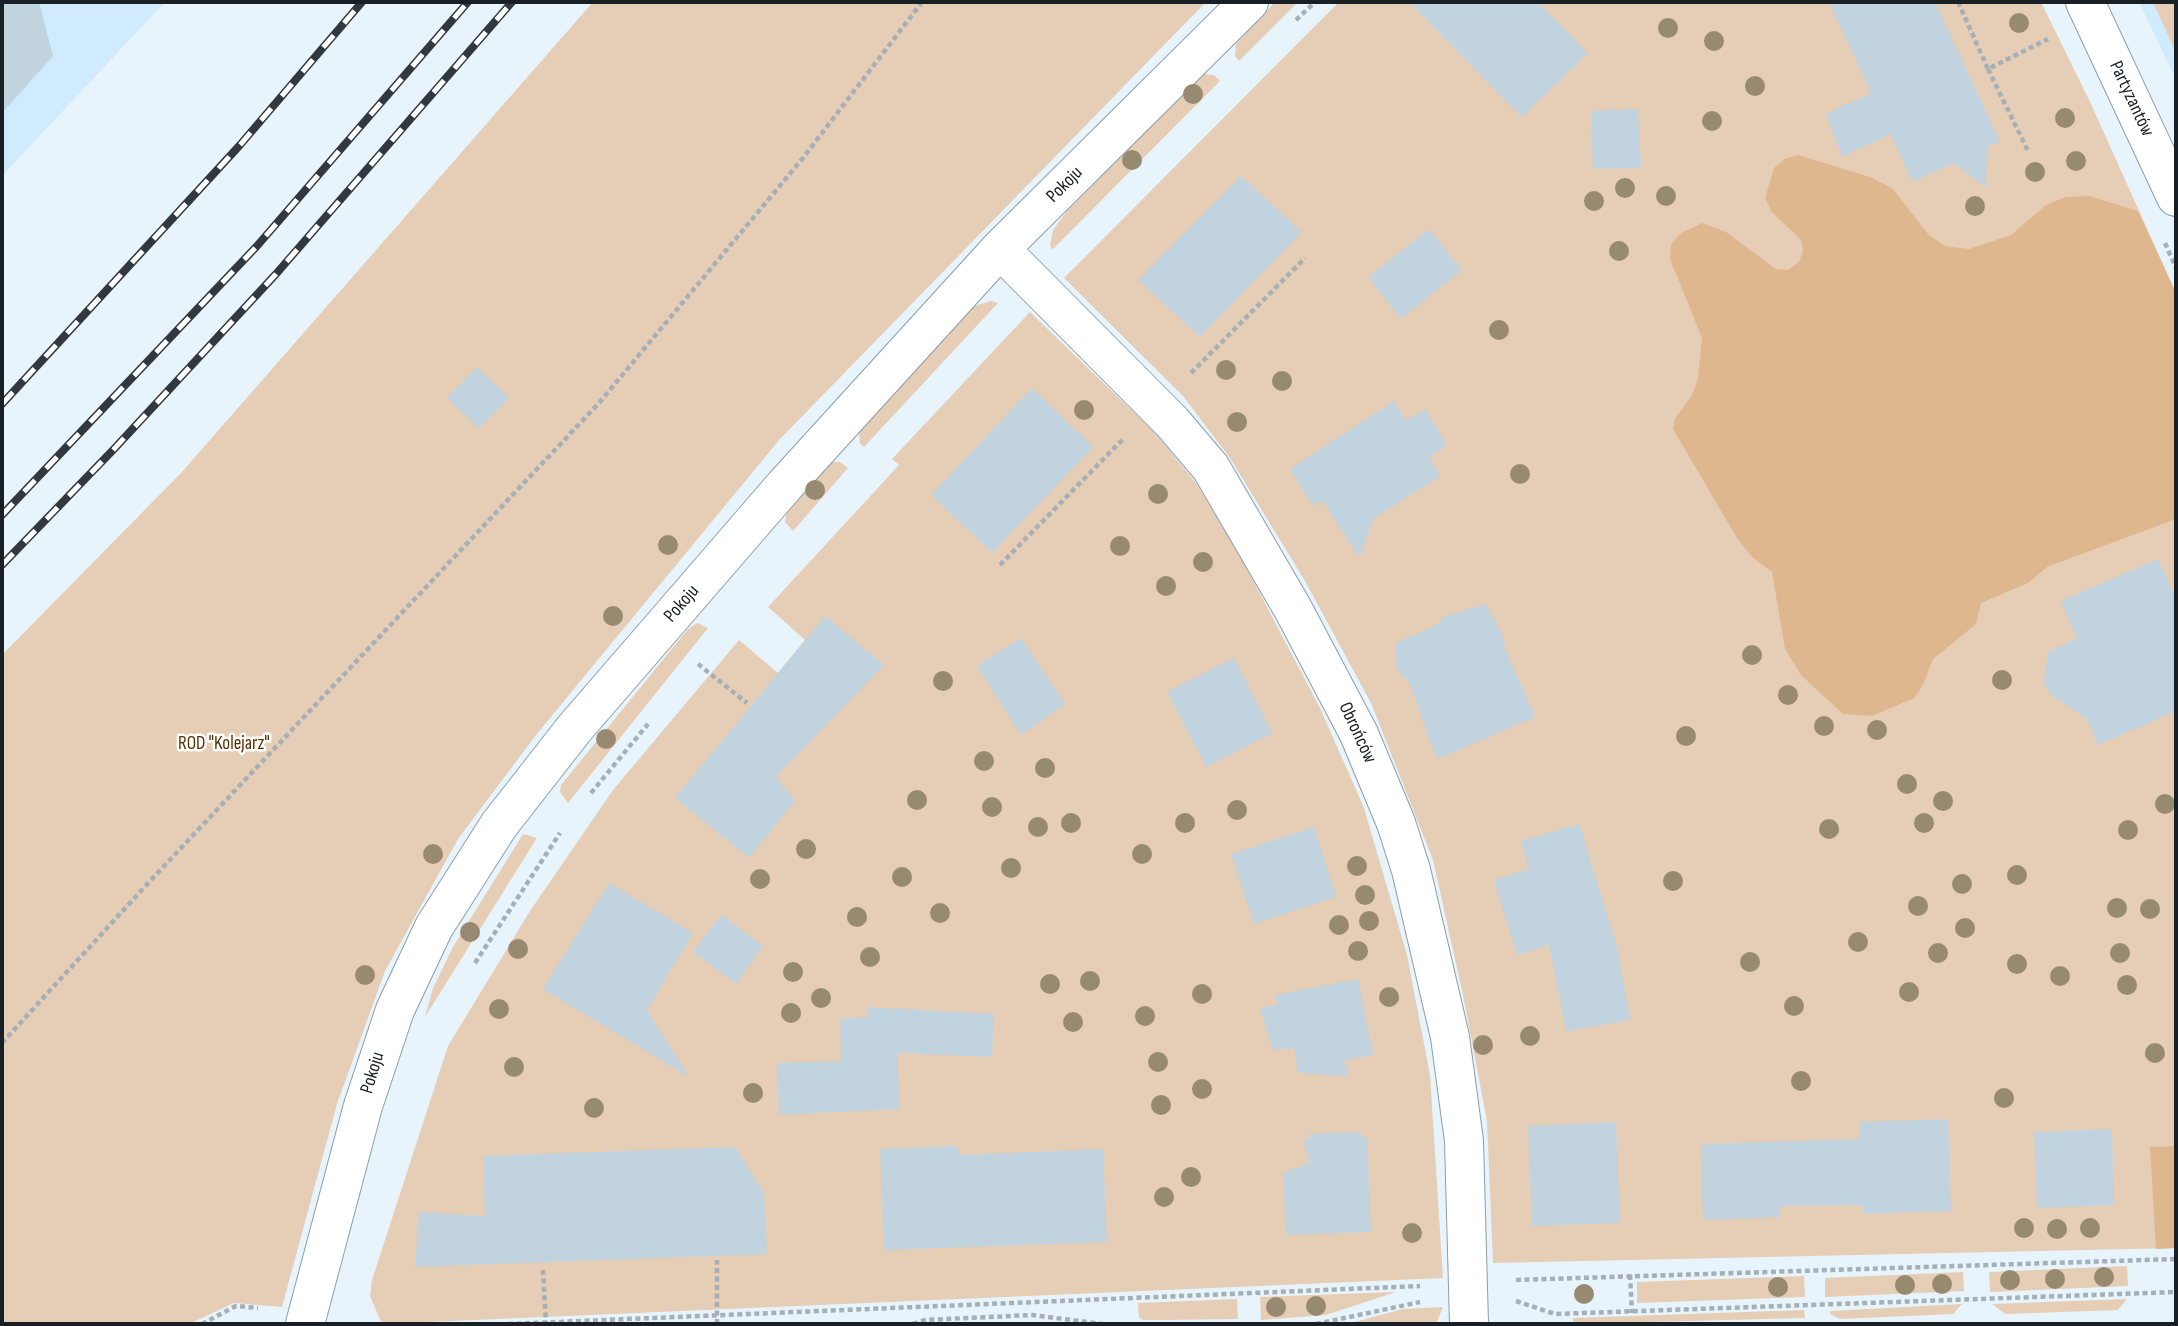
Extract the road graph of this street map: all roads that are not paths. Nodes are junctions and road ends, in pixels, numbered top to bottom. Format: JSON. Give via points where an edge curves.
{"nodes":[{"id":1,"x":1249,"y":2,"type":"edge"},
{"id":2,"x":2085,"y":2,"type":"edge"},
{"id":3,"x":2176,"y":197,"type":"edge"},
{"id":4,"x":1000,"y":249,"type":"junction"},
{"id":5,"x":1468,"y":1302,"type":"edge"},
{"id":6,"x":305,"y":1324,"type":"edge"}],
"edges":[{"from":1,"to":4,"type":"street","name":"Pokoju"},
{"from":2,"to":3,"type":"street","name":"Partyzantów"},
{"from":4,"to":5,"type":"street","name":"Obrońców","via":[[1172,422],[1211,468],[1254,538],[1359,734],[1411,870],[1450,1037],[1464,1141]]},
{"from":4,"to":6,"type":"street","name":"Pokoju","via":[[752,522],[574,729],[499,825],[434,927],[395,1010],[363,1106]]}]}
